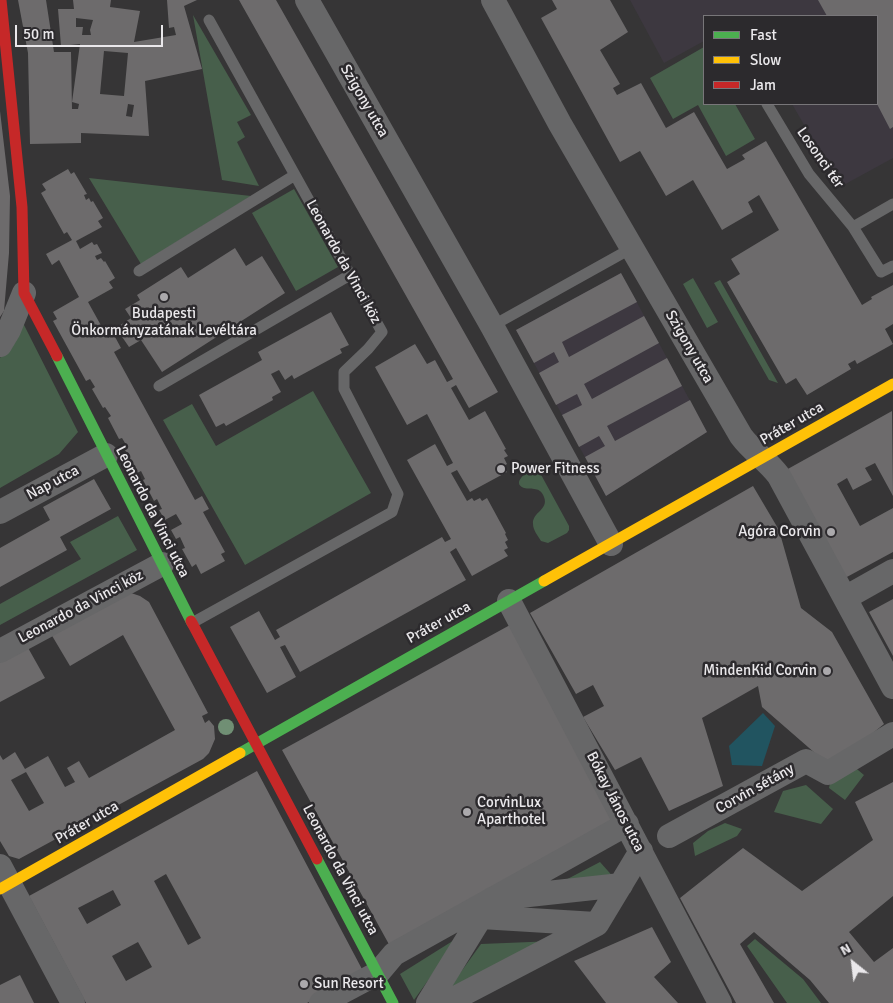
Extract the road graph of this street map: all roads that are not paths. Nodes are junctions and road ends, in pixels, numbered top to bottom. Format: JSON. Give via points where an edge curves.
{"nodes":[{"id":1,"x":1,"y":0,"type":"edge"},
{"id":2,"x":307,"y":0,"type":"edge"},
{"id":3,"x":493,"y":0,"type":"edge"},
{"id":4,"x":209,"y":20,"type":"dead end"},
{"id":5,"x":768,"y":105,"type":"edge"},
{"id":6,"x":295,"y":175,"type":"junction"},
{"id":7,"x":893,"y":204,"type":"edge"},
{"id":8,"x":853,"y":226,"type":"junction"},
{"id":9,"x":632,"y":248,"type":"junction"},
{"id":10,"x":893,"y":266,"type":"edge"},
{"id":11,"x":139,"y":271,"type":"dead end"},
{"id":12,"x":350,"y":275,"type":"junction"},
{"id":13,"x":24,"y":293,"type":"junction"},
{"id":14,"x":492,"y":326,"type":"junction"},
{"id":15,"x":0,"y":345,"type":"edge"},
{"id":16,"x":159,"y":386,"type":"dead end"},
{"id":17,"x":891,"y":388,"type":"edge"},
{"id":18,"x":106,"y":455,"type":"junction"},
{"id":19,"x":762,"y":459,"type":"junction"},
{"id":20,"x":0,"y":512,"type":"edge"},
{"id":21,"x":611,"y":544,"type":"junction"},
{"id":22,"x":162,"y":564,"type":"junction"},
{"id":23,"x":893,"y":571,"type":"edge"},
{"id":24,"x":845,"y":598,"type":"junction"},
{"id":25,"x":510,"y":601,"type":"junction"},
{"id":26,"x":192,"y":623,"type":"junction"},
{"id":27,"x":0,"y":651,"type":"edge"},
{"id":28,"x":893,"y":687,"type":"edge"},
{"id":29,"x":893,"y":734,"type":"edge"},
{"id":30,"x":255,"y":744,"type":"junction"},
{"id":31,"x":627,"y":824,"type":"junction"},
{"id":32,"x":669,"y":836,"type":"dead end"},
{"id":33,"x":641,"y":851,"type":"junction"},
{"id":34,"x":3,"y":880,"type":"edge"},
{"id":35,"x":621,"y":885,"type":"junction"},
{"id":36,"x":487,"y":908,"type":"junction"},
{"id":37,"x":597,"y":924,"type":"junction"},
{"id":38,"x":378,"y":973,"type":"junction"},
{"id":39,"x":73,"y":1003,"type":"edge"},
{"id":40,"x":322,"y":1003,"type":"edge"},
{"id":41,"x":393,"y":1003,"type":"edge"},
{"id":42,"x":428,"y":1003,"type":"edge"},
{"id":43,"x":446,"y":1003,"type":"edge"},
{"id":44,"x":720,"y":1003,"type":"edge"}],
"edges":[{"from":1,"to":13,"type":"street","name":"Leonardo da Vinci utca","via":[[22,207]]},
{"from":2,"to":14,"type":"street","name":"Szigony utca"},
{"from":3,"to":9,"type":"street","name":"Szigony utca"},
{"from":4,"to":6,"type":"lane","name":"Leonardo da Vinci köz"},
{"from":5,"to":8,"type":"lane","name":"Losonci tér","via":[[809,174]]},
{"from":6,"to":11,"type":"lane"},
{"from":6,"to":12,"type":"lane","name":"Leonardo da Vinci köz"},
{"from":7,"to":8,"type":"lane"},
{"from":8,"to":10,"type":"lane","name":"Losonci tér","via":[[881,272]]},
{"from":9,"to":14,"type":"lane"},
{"from":9,"to":19,"type":"street","name":"Szigony utca","via":[[741,436]]},
{"from":12,"to":16,"type":"lane"},
{"from":12,"to":26,"type":"lane","name":"Leonardo da Vinci köz","via":[[382,332],[344,372],[344,389],[398,494],[392,512]]},
{"from":13,"to":15,"type":"street"},
{"from":13,"to":18,"type":"street","name":"Leonardo da Vinci utca"},
{"from":14,"to":21,"type":"street","name":"Szigony utca"},
{"from":17,"to":19,"type":"street","name":"Práter utca"},
{"from":18,"to":20,"type":"street","name":"Nap utca"},
{"from":18,"to":22,"type":"street","name":"Leonardo da Vinci utca"},
{"from":19,"to":21,"type":"street","name":"Práter utca"},
{"from":19,"to":24,"type":"street","name":"Szigony utca","via":[[779,476]]},
{"from":21,"to":25,"type":"street","name":"Práter utca"},
{"from":22,"to":26,"type":"street","name":"Leonardo da Vinci utca"},
{"from":22,"to":27,"type":"street","name":"Leonardo da Vinci köz"},
{"from":23,"to":24,"type":"street"},
{"from":24,"to":28,"type":"street","name":"Szigony utca"},
{"from":25,"to":30,"type":"street","name":"Práter utca"},
{"from":25,"to":31,"type":"street","name":"Bókay János utca","via":[[596,756]]},
{"from":26,"to":30,"type":"street","name":"Leonardo da Vinci utca"},
{"from":29,"to":32,"type":"street","name":"Corvin sétány","via":[[828,773],[806,761]]},
{"from":30,"to":34,"type":"street","name":"Práter utca"},
{"from":30,"to":38,"type":"street","name":"Leonardo da Vinci utca"},
{"from":31,"to":33,"type":"street","name":"Bókay János utca"},
{"from":31,"to":36,"type":"street"},
{"from":33,"to":35,"type":"street"},
{"from":33,"to":44,"type":"street","name":"Bókay János utca"},
{"from":34,"to":39,"type":"street"},
{"from":35,"to":36,"type":"street"},
{"from":35,"to":37,"type":"street"},
{"from":36,"to":37,"type":"street"},
{"from":36,"to":38,"type":"street","via":[[394,954]]},
{"from":36,"to":42,"type":"street"},
{"from":37,"to":43,"type":"street"},
{"from":38,"to":40,"type":"street"},
{"from":38,"to":41,"type":"street","name":"Leonardo da Vinci utca"}]}
